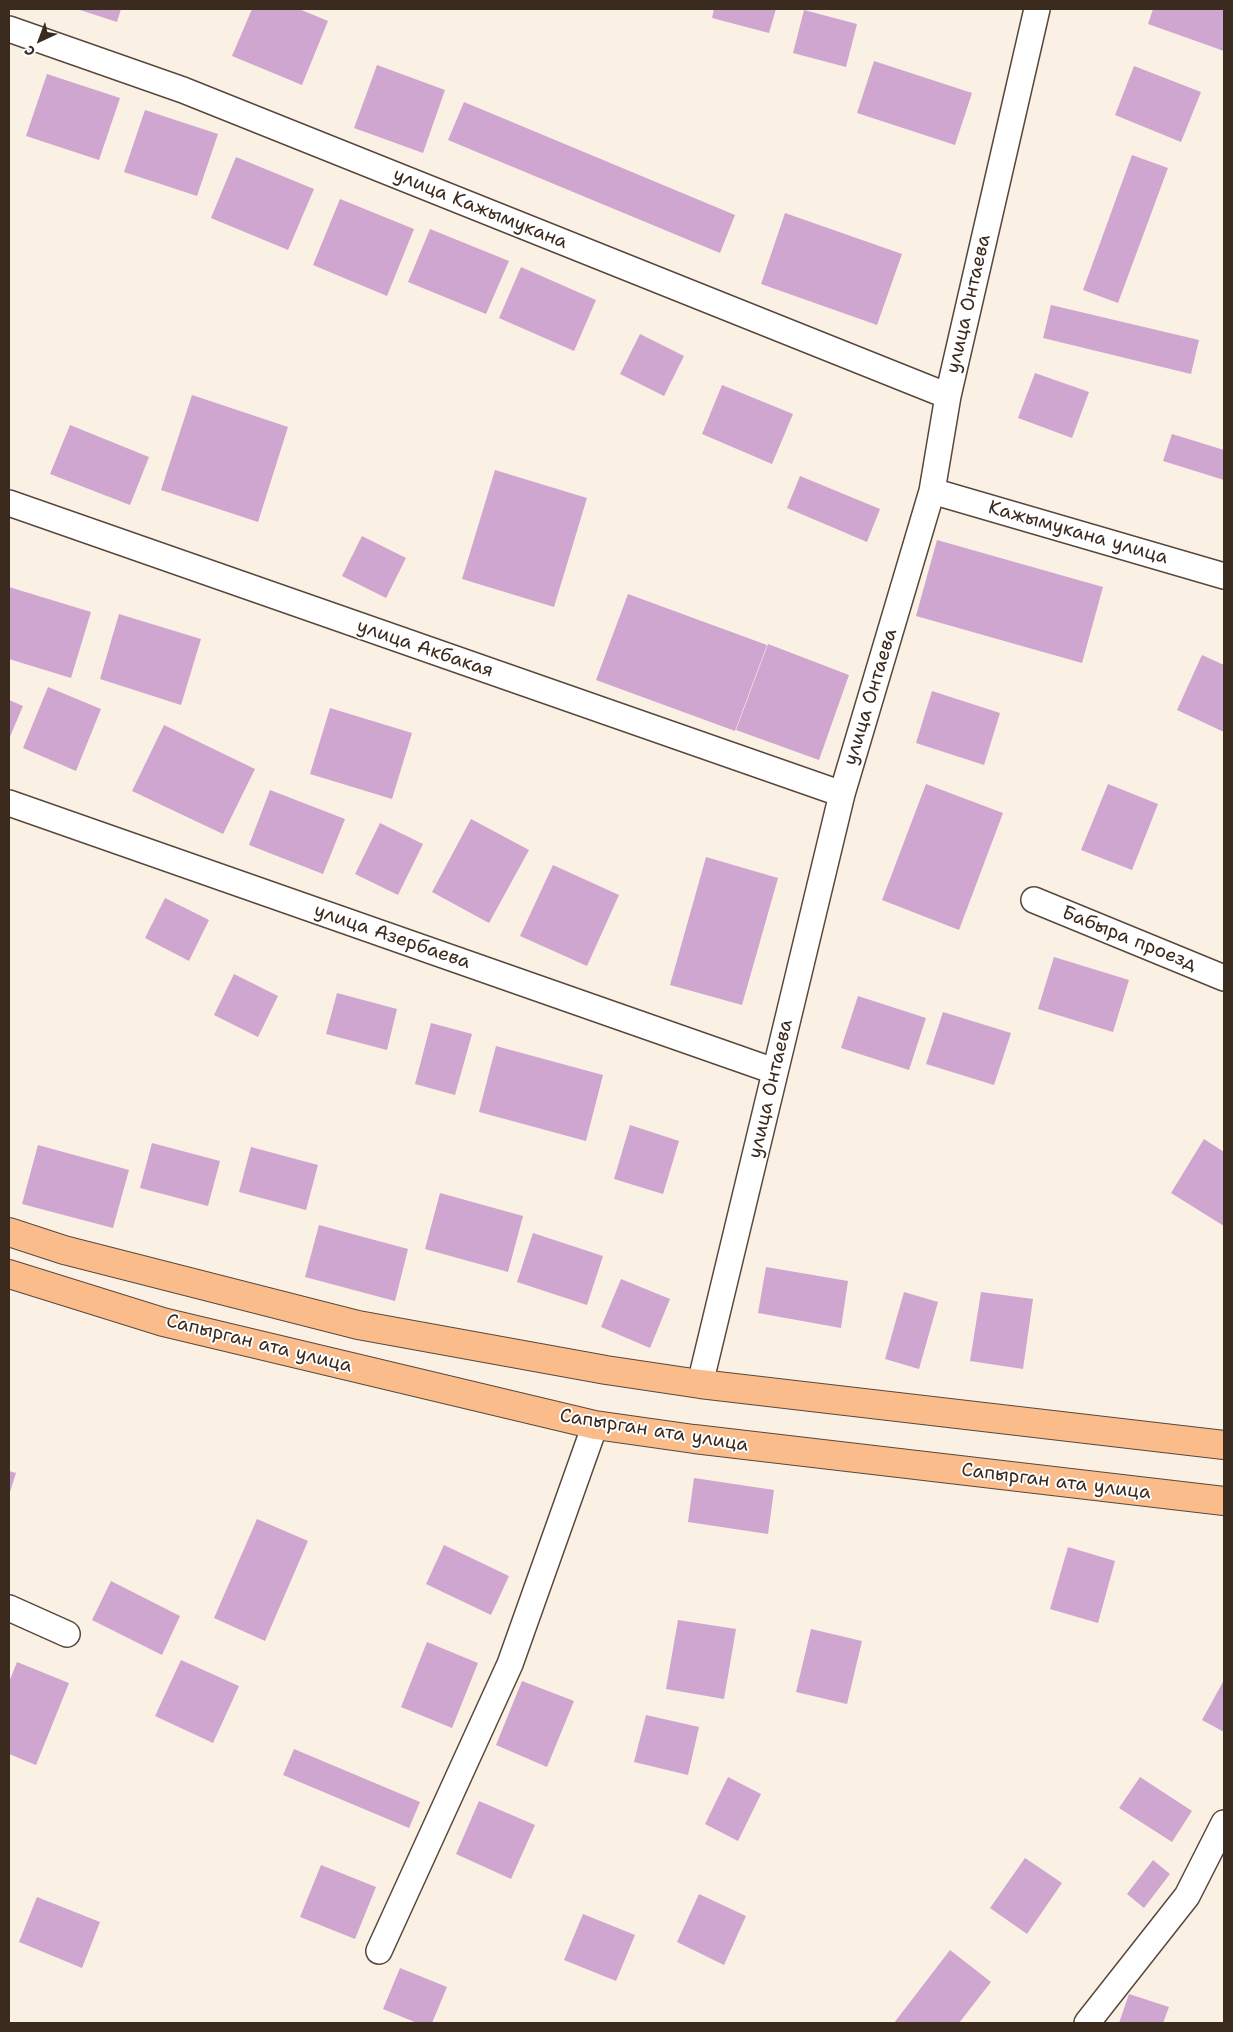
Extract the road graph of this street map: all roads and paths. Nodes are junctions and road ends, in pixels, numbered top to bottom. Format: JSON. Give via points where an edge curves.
{"nodes":[{"id":1,"x":1037,"y":9,"type":"edge"},
{"id":2,"x":9,"y":30,"type":"edge"},
{"id":3,"x":948,"y":396,"type":"junction"},
{"id":4,"x":932,"y":491,"type":"junction"},
{"id":5,"x":9,"y":503,"type":"edge"},
{"id":6,"x":1224,"y":576,"type":"edge"},
{"id":7,"x":842,"y":794,"type":"junction"},
{"id":8,"x":9,"y":804,"type":"edge"},
{"id":9,"x":1034,"y":900,"type":"dead end"},
{"id":10,"x":1224,"y":978,"type":"edge"},
{"id":11,"x":774,"y":1071,"type":"junction"},
{"id":12,"x":9,"y":1232,"type":"edge"},
{"id":13,"x":9,"y":1274,"type":"edge"},
{"id":14,"x":700,"y":1384,"type":"junction"},
{"id":15,"x":595,"y":1425,"type":"junction"},
{"id":16,"x":1224,"y":1445,"type":"edge"},
{"id":17,"x":1224,"y":1501,"type":"edge"},
{"id":18,"x":9,"y":1608,"type":"edge"},
{"id":19,"x":67,"y":1634,"type":"dead end"},
{"id":20,"x":1224,"y":1823,"type":"edge"},
{"id":21,"x":379,"y":1951,"type":"dead end"},
{"id":22,"x":1087,"y":2023,"type":"edge"}],
"edges":[{"from":1,"to":3,"type":"street","name":"улица Онтаева"},
{"from":2,"to":3,"type":"street","name":"улица Кажымукана","via":[[183,90]]},
{"from":3,"to":4,"type":"street","name":"улица Онтаева"},
{"from":4,"to":6,"type":"street","name":"Кажымукана улица"},
{"from":4,"to":7,"type":"street","name":"улица Онтаева"},
{"from":5,"to":7,"type":"street","name":"улица Акбакая"},
{"from":7,"to":11,"type":"street","name":"улица Онтаева"},
{"from":8,"to":11,"type":"street","name":"улица Азербаева"},
{"from":9,"to":10,"type":"street","name":"Бабыра проезд"},
{"from":11,"to":14,"type":"street","name":"улица Онтаева"},
{"from":12,"to":14,"type":"main road","via":[[64,1250],[358,1325]]},
{"from":13,"to":15,"type":"main road","name":"Сапырган ата улица","via":[[163,1322]]},
{"from":14,"to":16,"type":"main road"},
{"from":15,"to":17,"type":"main road","name":"Сапырган ата улица","via":[[694,1440]]},
{"from":15,"to":21,"type":"street","via":[[510,1664]]},
{"from":18,"to":19,"type":"street"},
{"from":20,"to":22,"type":"street","via":[[1187,1896]]}]}
